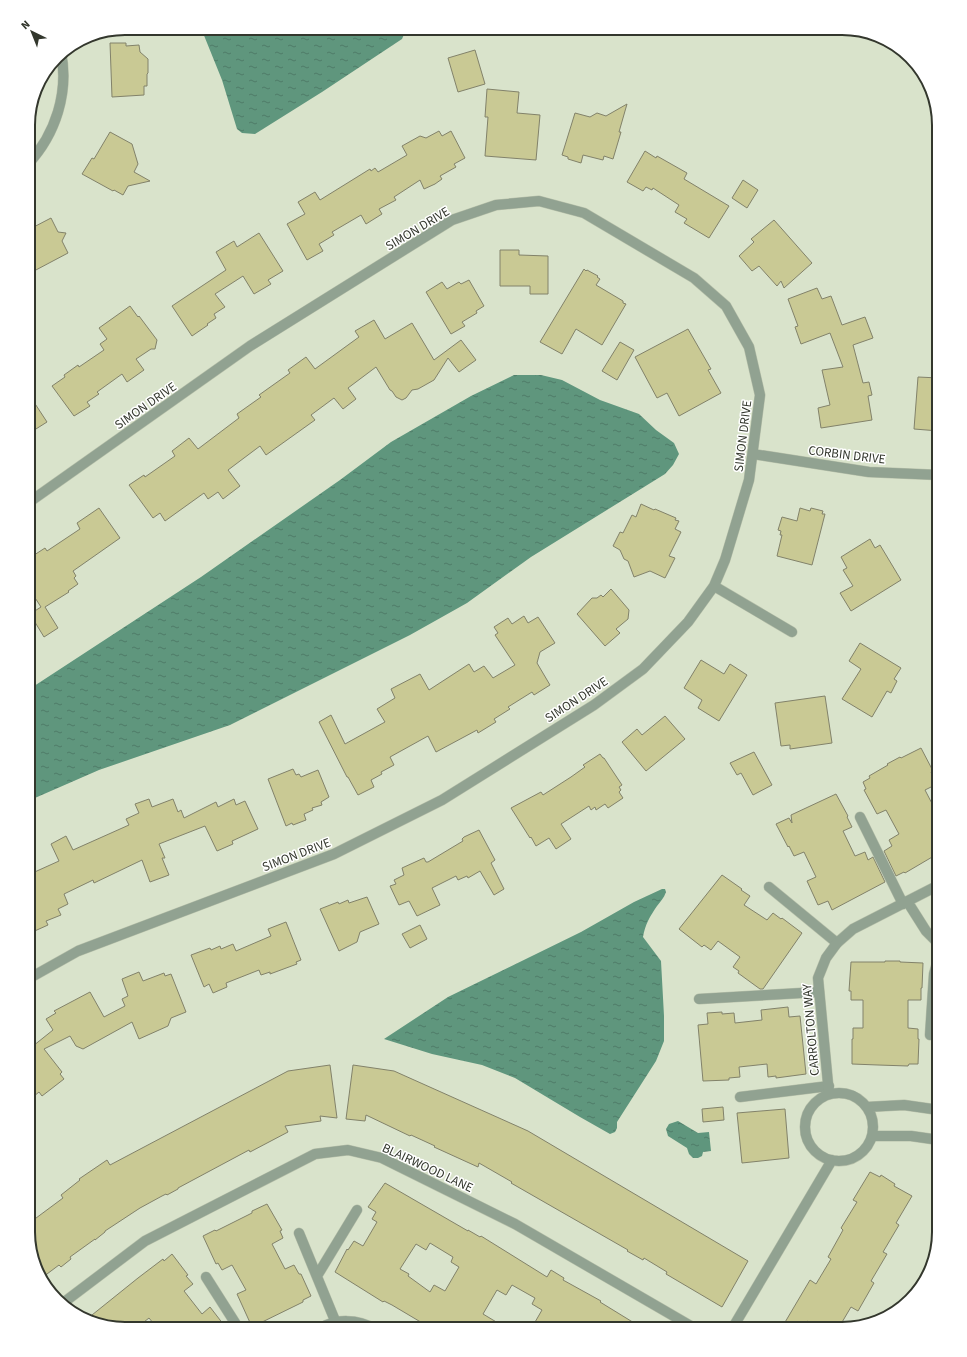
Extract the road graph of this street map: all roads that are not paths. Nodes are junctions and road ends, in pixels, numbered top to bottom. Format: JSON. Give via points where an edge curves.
{"nodes":[{"id":1,"x":63,"y":60,"type":"edge"},
{"id":2,"x":35,"y":156,"type":"edge"},
{"id":3,"x":753,"y":454,"type":"junction"},
{"id":4,"x":932,"y":475,"type":"edge"},
{"id":5,"x":35,"y":498,"type":"edge"},
{"id":6,"x":714,"y":586,"type":"junction"},
{"id":7,"x":792,"y":632,"type":"dead end"},
{"id":8,"x":860,"y":817,"type":"dead end"},
{"id":9,"x":769,"y":887,"type":"dead end"},
{"id":10,"x":932,"y":888,"type":"edge"},
{"id":11,"x":905,"y":902,"type":"junction"},
{"id":12,"x":932,"y":937,"type":"edge"},
{"id":13,"x":837,"y":943,"type":"junction"},
{"id":14,"x":35,"y":975,"type":"edge"},
{"id":15,"x":819,"y":992,"type":"junction"},
{"id":16,"x":699,"y":999,"type":"dead end"},
{"id":17,"x":932,"y":1004,"type":"edge"},
{"id":18,"x":930,"y":1035,"type":"dead end"},
{"id":19,"x":829,"y":1090,"type":"junction"},
{"id":20,"x":740,"y":1097,"type":"dead end"},
{"id":21,"x":867,"y":1107,"type":"junction"},
{"id":22,"x":932,"y":1109,"type":"edge"},
{"id":23,"x":872,"y":1136,"type":"junction"},
{"id":24,"x":932,"y":1139,"type":"edge"},
{"id":25,"x":832,"y":1160,"type":"junction"},
{"id":26,"x":356,"y":1210,"type":"dead end"},
{"id":27,"x":299,"y":1233,"type":"dead end"},
{"id":28,"x":317,"y":1276,"type":"junction"},
{"id":29,"x":206,"y":1277,"type":"dead end"},
{"id":30,"x":67,"y":1300,"type":"edge"},
{"id":31,"x":235,"y":1322,"type":"edge"},
{"id":32,"x":336,"y":1322,"type":"edge"},
{"id":33,"x":340,"y":1322,"type":"edge"},
{"id":34,"x":358,"y":1322,"type":"edge"},
{"id":35,"x":684,"y":1322,"type":"edge"},
{"id":36,"x":736,"y":1322,"type":"edge"}],
"edges":[{"from":1,"to":2,"type":"street","via":[[64,84],[60,107],[54,124]]},
{"from":3,"to":4,"type":"street","name":"CORBIN DRIVE","via":[[869,472]]},
{"from":3,"to":5,"type":"street","name":"SIMON DRIVE","via":[[760,395],[749,347],[726,306],[694,278],[584,213],[538,201],[496,205],[452,220],[250,346]]},
{"from":3,"to":6,"type":"street","name":"SIMON DRIVE","via":[[749,480],[725,560]]},
{"from":6,"to":7,"type":"street"},
{"from":6,"to":14,"type":"street","name":"SIMON DRIVE","via":[[688,622],[643,669],[594,705],[442,800],[334,854],[78,951]]},
{"from":8,"to":11,"type":"street"},
{"from":9,"to":13,"type":"street"},
{"from":10,"to":11,"type":"street","name":"CARROLTON WAY"},
{"from":11,"to":12,"type":"street"},
{"from":11,"to":13,"type":"street","name":"CARROLTON WAY","via":[[853,929]]},
{"from":13,"to":15,"type":"street","name":"CARROLTON WAY","via":[[826,958],[818,978]]},
{"from":15,"to":16,"type":"street"},
{"from":15,"to":19,"type":"street","name":"CARROLTON WAY"},
{"from":17,"to":18,"type":"street"},
{"from":19,"to":20,"type":"street"},
{"from":19,"to":21,"type":"street","via":[[859,1099]]},
{"from":19,"to":25,"type":"street","via":[[812,1107],[805,1129],[813,1149]]},
{"from":21,"to":22,"type":"street","via":[[904,1105]]},
{"from":21,"to":23,"type":"street","via":[[873,1126]]},
{"from":23,"to":24,"type":"street"},
{"from":23,"to":25,"type":"street","via":[[868,1145],[852,1158]]},
{"from":25,"to":36,"type":"street"},
{"from":26,"to":28,"type":"street"},
{"from":27,"to":28,"type":"street"},
{"from":28,"to":32,"type":"street"},
{"from":29,"to":31,"type":"street"},
{"from":30,"to":35,"type":"street","name":"BLAIRWOOD LANE","via":[[146,1241],[315,1154],[348,1150],[382,1158],[515,1224]]},
{"from":33,"to":34,"type":"street"}]}
